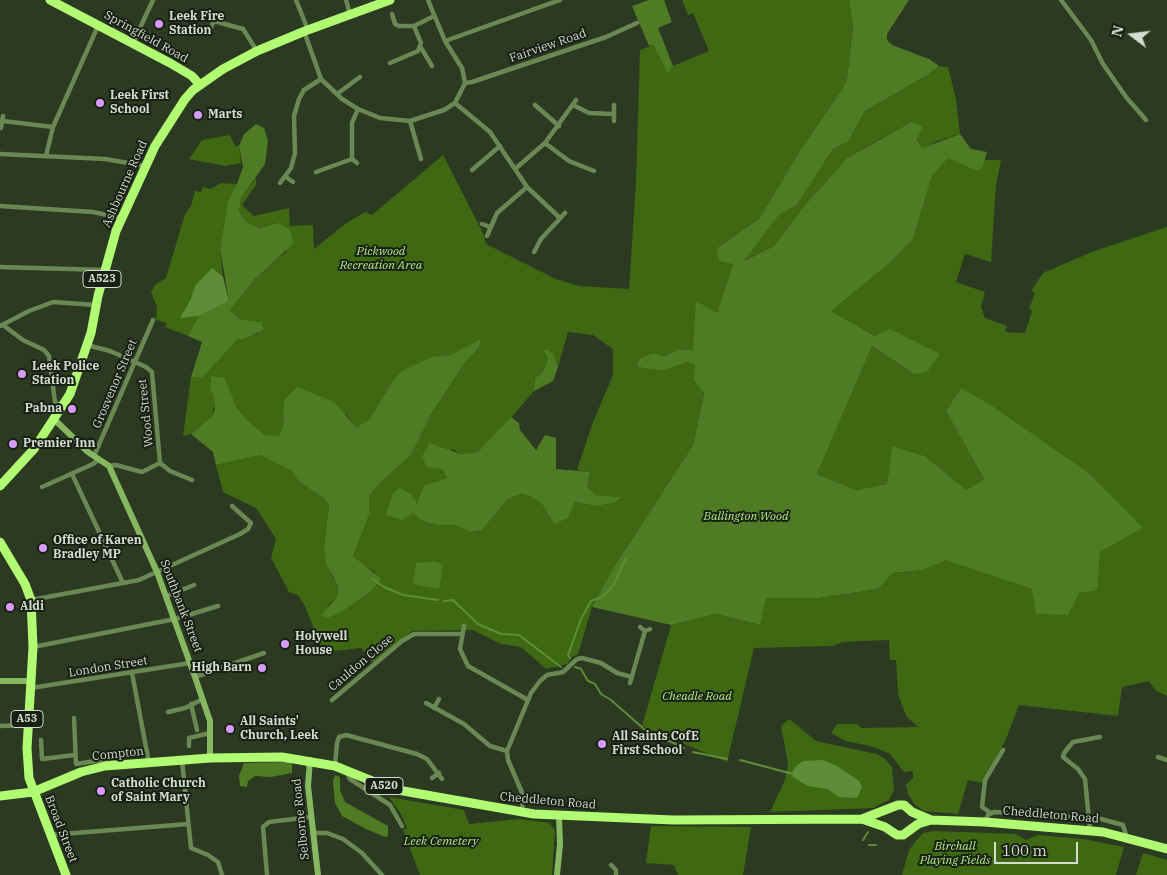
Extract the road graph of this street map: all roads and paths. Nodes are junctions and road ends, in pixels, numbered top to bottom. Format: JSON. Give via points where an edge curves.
{"nodes":[{"id":1,"x":50,"y":0,"type":"edge"},
{"id":2,"x":153,"y":0,"type":"edge"},
{"id":3,"x":296,"y":0,"type":"edge"},
{"id":4,"x":346,"y":0,"type":"edge"},
{"id":5,"x":390,"y":0,"type":"edge"},
{"id":6,"x":428,"y":0,"type":"edge"},
{"id":7,"x":560,"y":0,"type":"edge"},
{"id":8,"x":1061,"y":0,"type":"edge"},
{"id":9,"x":350,"y":14,"type":"junction"},
{"id":10,"x":392,"y":14,"type":"dead end"},
{"id":11,"x":217,"y":16,"type":"dead end"},
{"id":12,"x":434,"y":16,"type":"junction"},
{"id":13,"x":214,"y":22,"type":"junction"},
{"id":14,"x":637,"y":23,"type":"dead end"},
{"id":15,"x":98,"y":25,"type":"junction"},
{"id":16,"x":414,"y":26,"type":"junction"},
{"id":17,"x":210,"y":29,"type":"dead end"},
{"id":18,"x":306,"y":30,"type":"junction"},
{"id":19,"x":445,"y":41,"type":"junction"},
{"id":20,"x":132,"y":43,"type":"junction"},
{"id":21,"x":420,"y":46,"type":"junction"},
{"id":22,"x":257,"y":51,"type":"junction"},
{"id":23,"x":393,"y":54,"type":"dead end"},
{"id":24,"x":396,"y":60,"type":"junction"},
{"id":25,"x":390,"y":63,"type":"dead end"},
{"id":26,"x":432,"y":66,"type":"dead end"},
{"id":27,"x":360,"y":77,"type":"dead end"},
{"id":28,"x":321,"y":78,"type":"junction"},
{"id":29,"x":465,"y":83,"type":"junction"},
{"id":30,"x":200,"y":84,"type":"junction"},
{"id":31,"x":337,"y":94,"type":"junction"},
{"id":32,"x":455,"y":103,"type":"junction"},
{"id":33,"x":543,"y":104,"type":"dead end"},
{"id":34,"x":614,"y":105,"type":"dead end"},
{"id":35,"x":358,"y":109,"type":"junction"},
{"id":36,"x":614,"y":114,"type":"junction"},
{"id":37,"x":1146,"y":120,"type":"dead end"},
{"id":38,"x":410,"y":121,"type":"junction"},
{"id":39,"x":614,"y":121,"type":"dead end"},
{"id":40,"x":559,"y":126,"type":"junction"},
{"id":41,"x":1,"y":128,"type":"edge"},
{"id":42,"x":53,"y":128,"type":"junction"},
{"id":43,"x":545,"y":143,"type":"junction"},
{"id":44,"x":500,"y":146,"type":"junction"},
{"id":45,"x":426,"y":150,"type":"dead end"},
{"id":46,"x":419,"y":153,"type":"junction"},
{"id":47,"x":0,"y":154,"type":"edge"},
{"id":48,"x":46,"y":156,"type":"junction"},
{"id":49,"x":352,"y":159,"type":"junction"},
{"id":50,"x":421,"y":159,"type":"dead end"},
{"id":51,"x":357,"y":162,"type":"dead end"},
{"id":52,"x":589,"y":162,"type":"dead end"},
{"id":53,"x":145,"y":166,"type":"junction"},
{"id":54,"x":477,"y":166,"type":"junction"},
{"id":55,"x":319,"y":169,"type":"dead end"},
{"id":56,"x":515,"y":169,"type":"junction"},
{"id":57,"x":587,"y":169,"type":"junction"},
{"id":58,"x":472,"y":170,"type":"dead end"},
{"id":59,"x":481,"y":170,"type":"dead end"},
{"id":60,"x":594,"y":171,"type":"dead end"},
{"id":61,"x":286,"y":177,"type":"junction"},
{"id":62,"x":293,"y":182,"type":"dead end"},
{"id":63,"x":280,"y":183,"type":"dead end"},
{"id":64,"x":527,"y":187,"type":"junction"},
{"id":65,"x":0,"y":206,"type":"edge"},
{"id":66,"x":564,"y":213,"type":"dead end"},
{"id":67,"x":121,"y":218,"type":"junction"},
{"id":68,"x":560,"y":218,"type":"junction"},
{"id":69,"x":482,"y":224,"type":"dead end"},
{"id":70,"x":490,"y":227,"type":"junction"},
{"id":71,"x":487,"y":236,"type":"dead end"},
{"id":72,"x":537,"y":246,"type":"junction"},
{"id":73,"x":544,"y":250,"type":"dead end"},
{"id":74,"x":534,"y":252,"type":"dead end"},
{"id":75,"x":0,"y":267,"type":"edge"},
{"id":76,"x":104,"y":270,"type":"junction"},
{"id":77,"x":96,"y":305,"type":"junction"},
{"id":78,"x":153,"y":320,"type":"dead end"},
{"id":79,"x":2,"y":326,"type":"edge"},
{"id":80,"x":87,"y":345,"type":"junction"},
{"id":81,"x":135,"y":362,"type":"junction"},
{"id":82,"x":63,"y":408,"type":"junction"},
{"id":83,"x":55,"y":420,"type":"junction"},
{"id":84,"x":96,"y":458,"type":"junction"},
{"id":85,"x":160,"y":463,"type":"junction"},
{"id":86,"x":109,"y":466,"type":"junction"},
{"id":87,"x":72,"y":474,"type":"junction"},
{"id":88,"x":192,"y":480,"type":"dead end"},
{"id":89,"x":0,"y":486,"type":"edge"},
{"id":90,"x":42,"y":487,"type":"dead end"},
{"id":91,"x":232,"y":506,"type":"dead end"},
{"id":92,"x":0,"y":542,"type":"edge"},
{"id":93,"x":157,"y":572,"type":"junction"},
{"id":94,"x":123,"y":583,"type":"junction"},
{"id":95,"x":194,"y":585,"type":"dead end"},
{"id":96,"x":167,"y":596,"type":"junction"},
{"id":97,"x":31,"y":600,"type":"junction"},
{"id":98,"x":218,"y":606,"type":"dead end"},
{"id":99,"x":175,"y":619,"type":"junction"},
{"id":100,"x":464,"y":626,"type":"dead end"},
{"id":101,"x":640,"y":627,"type":"dead end"},
{"id":102,"x":650,"y":629,"type":"dead end"},
{"id":103,"x":645,"y":631,"type":"junction"},
{"id":104,"x":461,"y":634,"type":"junction"},
{"id":105,"x":33,"y":647,"type":"junction"},
{"id":106,"x":264,"y":653,"type":"dead end"},
{"id":107,"x":190,"y":663,"type":"junction"},
{"id":108,"x":132,"y":673,"type":"junction"},
{"id":109,"x":195,"y":677,"type":"junction"},
{"id":110,"x":0,"y":681,"type":"edge"},
{"id":111,"x":30,"y":685,"type":"junction"},
{"id":112,"x":203,"y":699,"type":"junction"},
{"id":113,"x":439,"y":699,"type":"dead end"},
{"id":114,"x":332,"y":700,"type":"dead end"},
{"id":115,"x":528,"y":700,"type":"junction"},
{"id":116,"x":191,"y":704,"type":"junction"},
{"id":117,"x":426,"y":704,"type":"dead end"},
{"id":118,"x":434,"y":708,"type":"junction"},
{"id":119,"x":168,"y":712,"type":"dead end"},
{"id":120,"x":74,"y":718,"type":"dead end"},
{"id":121,"x":27,"y":725,"type":"junction"},
{"id":122,"x":0,"y":726,"type":"edge"},
{"id":123,"x":197,"y":730,"type":"dead end"},
{"id":124,"x":210,"y":733,"type":"junction"},
{"id":125,"x":1100,"y":737,"type":"dead end"},
{"id":126,"x":41,"y":740,"type":"dead end"},
{"id":127,"x":189,"y":746,"type":"dead end"},
{"id":128,"x":1003,"y":750,"type":"dead end"},
{"id":129,"x":508,"y":751,"type":"junction"},
{"id":130,"x":74,"y":755,"type":"junction"},
{"id":131,"x":1158,"y":757,"type":"dead end"},
{"id":132,"x":210,"y":758,"type":"junction"},
{"id":133,"x":182,"y":760,"type":"junction"},
{"id":134,"x":310,"y":760,"type":"junction"},
{"id":135,"x":1167,"y":760,"type":"edge"},
{"id":136,"x":150,"y":763,"type":"junction"},
{"id":137,"x":114,"y":765,"type":"junction"},
{"id":138,"x":335,"y":766,"type":"junction"},
{"id":139,"x":346,"y":769,"type":"junction"},
{"id":140,"x":439,"y":773,"type":"junction"},
{"id":141,"x":432,"y":778,"type":"dead end"},
{"id":142,"x":442,"y":779,"type":"dead end"},
{"id":143,"x":33,"y":792,"type":"junction"},
{"id":144,"x":0,"y":796,"type":"edge"},
{"id":145,"x":887,"y":810,"type":"junction"},
{"id":146,"x":912,"y":812,"type":"junction"},
{"id":147,"x":522,"y":813,"type":"junction"},
{"id":148,"x":991,"y":813,"type":"junction"},
{"id":149,"x":559,"y":816,"type":"junction"},
{"id":150,"x":310,"y":817,"type":"junction"},
{"id":151,"x":1089,"y":818,"type":"junction"},
{"id":152,"x":862,"y":819,"type":"junction"},
{"id":153,"x":931,"y":820,"type":"junction"},
{"id":154,"x":985,"y":822,"type":"junction"},
{"id":155,"x":188,"y":824,"type":"junction"},
{"id":156,"x":402,"y":826,"type":"dead end"},
{"id":157,"x":885,"y":827,"type":"junction"},
{"id":158,"x":912,"y":827,"type":"junction"},
{"id":159,"x":1090,"y":830,"type":"junction"},
{"id":160,"x":312,"y":833,"type":"junction"},
{"id":161,"x":50,"y":835,"type":"junction"},
{"id":162,"x":1127,"y":838,"type":"junction"},
{"id":163,"x":1167,"y":848,"type":"edge"},
{"id":164,"x":611,"y":865,"type":"dead end"},
{"id":165,"x":66,"y":875,"type":"edge"},
{"id":166,"x":222,"y":875,"type":"edge"},
{"id":167,"x":267,"y":875,"type":"edge"},
{"id":168,"x":318,"y":875,"type":"edge"},
{"id":169,"x":382,"y":875,"type":"edge"},
{"id":170,"x":557,"y":875,"type":"edge"},
{"id":171,"x":616,"y":875,"type":"edge"}],
"edges":[{"from":1,"to":15,"type":"highway","name":"Springfield Road"},
{"from":2,"to":20,"type":"street"},
{"from":3,"to":18,"type":"street"},
{"from":4,"to":9,"type":"street"},
{"from":5,"to":9,"type":"highway","name":"Ashbourne Road","number":"A523"},
{"from":6,"to":12,"type":"street"},
{"from":7,"to":19,"type":"street"},
{"from":8,"to":37,"type":"street","via":[[1091,40],[1126,97]]},
{"from":9,"to":18,"type":"highway","name":"Ashbourne Road","number":"A523"},
{"from":10,"to":16,"type":"street","via":[[395,24]]},
{"from":11,"to":13,"type":"street"},
{"from":12,"to":16,"type":"street"},
{"from":12,"to":19,"type":"street"},
{"from":13,"to":17,"type":"street"},
{"from":13,"to":22,"type":"street","via":[[243,29]]},
{"from":14,"to":29,"type":"street","name":"Fairview Road","via":[[606,37]]},
{"from":15,"to":20,"type":"highway","name":"Springfield Road"},
{"from":15,"to":42,"type":"street"},
{"from":16,"to":21,"type":"street"},
{"from":18,"to":22,"type":"highway","name":"Ashbourne Road","number":"A523"},
{"from":18,"to":28,"type":"street"},
{"from":19,"to":29,"type":"street","via":[[462,68]]},
{"from":20,"to":30,"type":"highway","name":"Springfield Road","via":[[192,76]]},
{"from":21,"to":24,"type":"street","via":[[413,54]]},
{"from":21,"to":26,"type":"street"},
{"from":22,"to":30,"type":"highway","name":"Ashbourne Road","number":"A523"},
{"from":23,"to":24,"type":"street"},
{"from":24,"to":25,"type":"street"},
{"from":27,"to":31,"type":"street"},
{"from":28,"to":31,"type":"street"},
{"from":28,"to":61,"type":"street","via":[[304,90],[296,106],[295,153]]},
{"from":29,"to":32,"type":"street"},
{"from":30,"to":53,"type":"highway","name":"Ashbourne Road","number":"A523","via":[[175,111]]},
{"from":31,"to":35,"type":"street"},
{"from":32,"to":38,"type":"street"},
{"from":32,"to":44,"type":"street","via":[[482,123]]},
{"from":33,"to":40,"type":"street","via":[[537,107]]},
{"from":34,"to":36,"type":"street"},
{"from":35,"to":38,"type":"street","via":[[380,118]]},
{"from":35,"to":49,"type":"street","via":[[352,123]]},
{"from":36,"to":39,"type":"street"},
{"from":36,"to":40,"type":"street","via":[[589,114],[575,102]]},
{"from":38,"to":46,"type":"street"},
{"from":40,"to":43,"type":"street"},
{"from":41,"to":42,"type":"street","via":[[3,119]]},
{"from":42,"to":48,"type":"street"},
{"from":43,"to":56,"type":"street"},
{"from":43,"to":57,"type":"street","via":[[564,158]]},
{"from":44,"to":54,"type":"street"},
{"from":44,"to":56,"type":"street"},
{"from":45,"to":46,"type":"street"},
{"from":46,"to":50,"type":"street"},
{"from":47,"to":48,"type":"street"},
{"from":48,"to":53,"type":"street","via":[[105,159]]},
{"from":49,"to":51,"type":"street"},
{"from":49,"to":55,"type":"street"},
{"from":52,"to":57,"type":"street"},
{"from":53,"to":67,"type":"highway","name":"Ashbourne Road","number":"A523"},
{"from":54,"to":58,"type":"street"},
{"from":54,"to":59,"type":"street"},
{"from":56,"to":64,"type":"street"},
{"from":57,"to":60,"type":"street"},
{"from":61,"to":62,"type":"street"},
{"from":61,"to":63,"type":"street"},
{"from":64,"to":68,"type":"street"},
{"from":64,"to":70,"type":"street","via":[[497,213]]},
{"from":65,"to":67,"type":"street","via":[[92,212]]},
{"from":66,"to":68,"type":"street"},
{"from":67,"to":76,"type":"highway","name":"Ashbourne Road","number":"A523"},
{"from":68,"to":72,"type":"street"},
{"from":69,"to":70,"type":"street"},
{"from":70,"to":71,"type":"street"},
{"from":72,"to":73,"type":"street"},
{"from":72,"to":74,"type":"street"},
{"from":75,"to":76,"type":"street"},
{"from":76,"to":77,"type":"highway","name":"Ashbourne Road","number":"A523"},
{"from":77,"to":79,"type":"street","via":[[53,302]]},
{"from":77,"to":80,"type":"highway","name":"Ashbourne Road","number":"A523"},
{"from":78,"to":81,"type":"street","name":"Grosvenor Street"},
{"from":79,"to":82,"type":"street","via":[[49,356],[55,402]]},
{"from":80,"to":81,"type":"street","name":"Wood Street"},
{"from":80,"to":82,"type":"highway","name":"Ashbourne Road","number":"A523","via":[[76,381]]},
{"from":81,"to":84,"type":"street","name":"Grosvenor Street"},
{"from":81,"to":85,"type":"street","name":"Wood Street","via":[[149,369],[154,377]]},
{"from":82,"to":83,"type":"highway","name":"Ashbourne Road","number":"A523"},
{"from":83,"to":84,"type":"street"},
{"from":83,"to":89,"type":"highway","name":"Ashbourne Road","number":"A523"},
{"from":84,"to":86,"type":"street"},
{"from":84,"to":87,"type":"street"},
{"from":85,"to":86,"type":"street","via":[[142,472]]},
{"from":85,"to":88,"type":"street"},
{"from":86,"to":93,"type":"street","name":"Southbank Street"},
{"from":87,"to":90,"type":"street"},
{"from":87,"to":94,"type":"street"},
{"from":91,"to":93,"type":"street","via":[[248,518],[251,525],[240,534]]},
{"from":92,"to":97,"type":"highway","number":"A53"},
{"from":93,"to":94,"type":"street"},
{"from":93,"to":96,"type":"street","name":"Southbank Street"},
{"from":94,"to":97,"type":"street"},
{"from":95,"to":96,"type":"street"},
{"from":96,"to":99,"type":"street","name":"Southbank Street"},
{"from":97,"to":105,"type":"highway","number":"A53"},
{"from":98,"to":99,"type":"street"},
{"from":99,"to":105,"type":"street"},
{"from":99,"to":107,"type":"street","name":"Southbank Street"},
{"from":100,"to":104,"type":"street"},
{"from":101,"to":103,"type":"street"},
{"from":102,"to":103,"type":"street"},
{"from":103,"to":115,"type":"street","via":[[631,680],[601,663],[582,658],[563,672],[547,675]]},
{"from":104,"to":114,"type":"street","name":"Cauldon Close","via":[[414,634]]},
{"from":104,"to":115,"type":"street","via":[[461,654],[468,666]]},
{"from":105,"to":111,"type":"highway","number":"A53"},
{"from":106,"to":109,"type":"street"},
{"from":107,"to":108,"type":"street","name":"London Street"},
{"from":107,"to":109,"type":"street","name":"Southbank Street"},
{"from":108,"to":111,"type":"street","name":"London Street"},
{"from":108,"to":136,"type":"street"},
{"from":109,"to":112,"type":"street","name":"Southbank Street"},
{"from":110,"to":111,"type":"street"},
{"from":111,"to":121,"type":"highway","number":"A53"},
{"from":112,"to":116,"type":"street"},
{"from":112,"to":124,"type":"street","name":"Southbank Street"},
{"from":113,"to":118,"type":"street"},
{"from":115,"to":129,"type":"street"},
{"from":116,"to":119,"type":"street"},
{"from":116,"to":123,"type":"street"},
{"from":117,"to":118,"type":"street"},
{"from":118,"to":129,"type":"street","via":[[470,728],[490,746]]},
{"from":120,"to":130,"type":"street"},
{"from":121,"to":122,"type":"street"},
{"from":121,"to":143,"type":"highway","number":"A53"},
{"from":124,"to":127,"type":"street","via":[[189,738]]},
{"from":124,"to":132,"type":"street","name":"Southbank Street"},
{"from":125,"to":151,"type":"street","via":[[1073,742],[1065,749],[1063,757],[1085,778]]},
{"from":126,"to":130,"type":"street","via":[[42,759]]},
{"from":128,"to":148,"type":"street","via":[[985,780],[982,807]]},
{"from":129,"to":147,"type":"street","via":[[508,760],[523,795]]},
{"from":130,"to":137,"type":"street","via":[[76,764],[109,760]]},
{"from":131,"to":135,"type":"street"},
{"from":132,"to":133,"type":"highway","name":"Compton","number":"A520"},
{"from":132,"to":134,"type":"highway","name":"Cheddleton Road","number":"A520"},
{"from":133,"to":136,"type":"highway","name":"Compton","number":"A520"},
{"from":133,"to":155,"type":"street"},
{"from":134,"to":138,"type":"highway","name":"Cheddleton Road","number":"A520"},
{"from":134,"to":150,"type":"street","name":"Selborne Road"},
{"from":136,"to":137,"type":"highway","name":"Compton","number":"A520"},
{"from":137,"to":143,"type":"highway","name":"Compton","number":"A520","via":[[81,772]]},
{"from":138,"to":139,"type":"highway","name":"Cheddleton Road","number":"A520"},
{"from":138,"to":140,"type":"street","via":[[339,737],[346,735],[427,758]]},
{"from":139,"to":147,"type":"highway","name":"Cheddleton Road","number":"A520","via":[[392,789]]},
{"from":139,"to":156,"type":"street","via":[[350,779],[390,805]]},
{"from":140,"to":141,"type":"street"},
{"from":140,"to":142,"type":"street"},
{"from":143,"to":144,"type":"highway","number":"A520"},
{"from":143,"to":161,"type":"highway","name":"Broad Street","number":"A53"},
{"from":145,"to":146,"type":"highway","name":"Cheddleton Road","via":[[902,805]]},
{"from":145,"to":152,"type":"highway","name":"Cheddleton Road","number":"A520"},
{"from":145,"to":157,"type":"highway"},
{"from":146,"to":153,"type":"highway","name":"Cheddleton Road"},
{"from":146,"to":158,"type":"highway"},
{"from":147,"to":149,"type":"highway","name":"Cheddleton Road","number":"A520"},
{"from":148,"to":151,"type":"street"},
{"from":148,"to":154,"type":"street"},
{"from":149,"to":152,"type":"highway","name":"Cheddleton Road","number":"A520","via":[[673,820]]},
{"from":149,"to":170,"type":"street"},
{"from":150,"to":160,"type":"street","name":"Selborne Road"},
{"from":150,"to":167,"type":"street","via":[[270,822],[263,827]]},
{"from":151,"to":159,"type":"street"},
{"from":151,"to":162,"type":"street","via":[[1123,825]]},
{"from":152,"to":157,"type":"highway","name":"Cheddleton Road","number":"A520"},
{"from":153,"to":154,"type":"highway","name":"Cheddleton Road"},
{"from":153,"to":158,"type":"highway","name":"Cheddleton Road"},
{"from":154,"to":159,"type":"highway","name":"Cheddleton Road"},
{"from":155,"to":161,"type":"street"},
{"from":155,"to":166,"type":"street","via":[[191,848],[218,862]]},
{"from":157,"to":158,"type":"highway","name":"Cheddleton Road","via":[[897,835],[907,833]]},
{"from":159,"to":162,"type":"highway","name":"Cheddleton Road"},
{"from":160,"to":168,"type":"street","name":"Selborne Road"},
{"from":160,"to":169,"type":"street","via":[[327,833],[343,839],[362,853]]},
{"from":161,"to":165,"type":"highway","name":"Broad Street","number":"A53"},
{"from":162,"to":163,"type":"highway","name":"Cheddleton Road"},
{"from":164,"to":171,"type":"street"}]}
